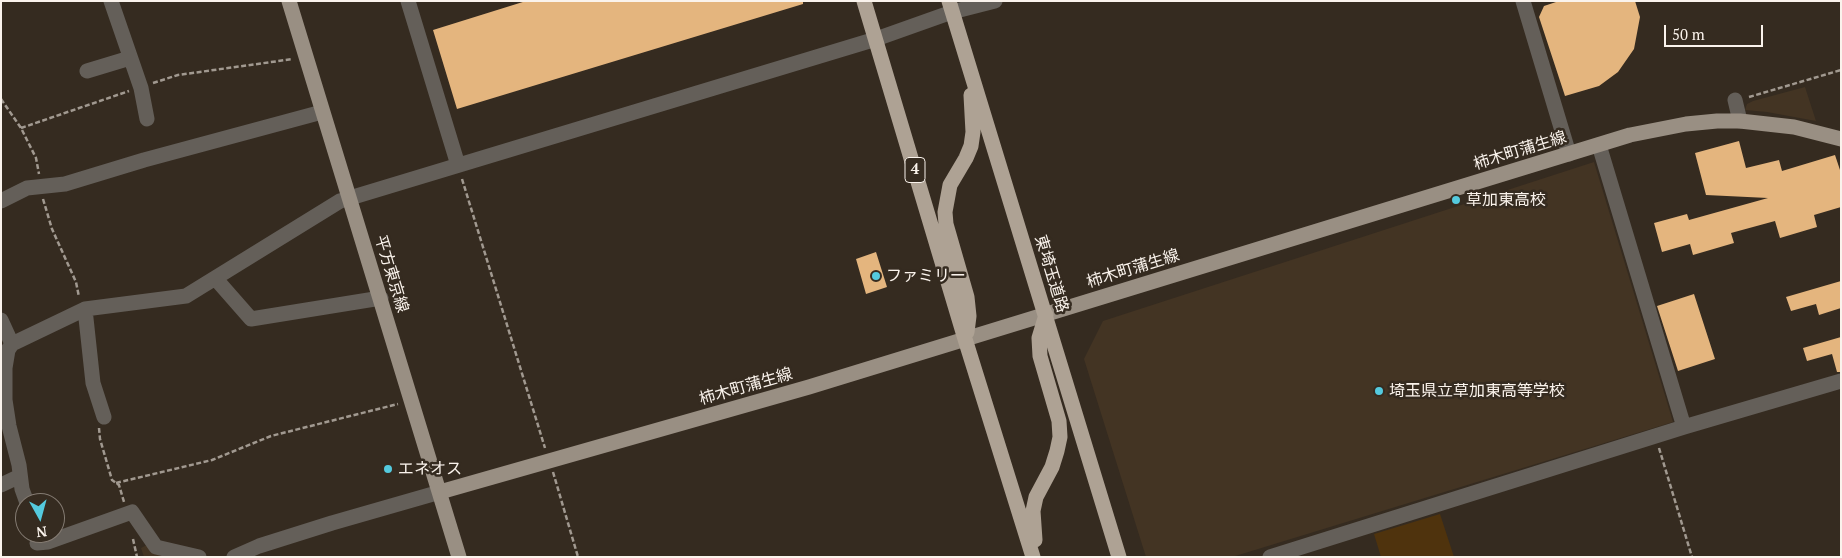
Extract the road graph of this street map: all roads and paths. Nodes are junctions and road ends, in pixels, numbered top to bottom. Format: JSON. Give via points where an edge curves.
{"nodes":[{"id":1,"x":111,"y":1,"type":"edge"},
{"id":2,"x":288,"y":1,"type":"edge"},
{"id":3,"x":408,"y":1,"type":"edge"},
{"id":4,"x":864,"y":1,"type":"edge"},
{"id":5,"x":995,"y":1,"type":"edge"},
{"id":6,"x":1523,"y":1,"type":"edge"},
{"id":7,"x":950,"y":6,"type":"edge"},
{"id":8,"x":876,"y":39,"type":"junction"},
{"id":9,"x":130,"y":58,"type":"junction"},
{"id":10,"x":1841,"y":70,"type":"edge"},
{"id":11,"x":87,"y":71,"type":"dead end"},
{"id":12,"x":969,"y":71,"type":"junction"},
{"id":13,"x":1,"y":99,"type":"edge"},
{"id":14,"x":1735,"y":100,"type":"joint"},
{"id":15,"x":322,"y":112,"type":"junction"},
{"id":16,"x":147,"y":119,"type":"dead end"},
{"id":17,"x":1740,"y":121,"type":"junction"},
{"id":18,"x":1841,"y":139,"type":"edge"},
{"id":19,"x":1599,"y":145,"type":"junction"},
{"id":20,"x":1569,"y":154,"type":"junction"},
{"id":21,"x":458,"y":165,"type":"junction"},
{"id":22,"x":41,"y":186,"type":"junction"},
{"id":23,"x":349,"y":198,"type":"junction"},
{"id":24,"x":1,"y":201,"type":"edge"},
{"id":25,"x":215,"y":278,"type":"junction"},
{"id":26,"x":380,"y":298,"type":"junction"},
{"id":27,"x":82,"y":310,"type":"junction"},
{"id":28,"x":1046,"y":314,"type":"junction"},
{"id":29,"x":1,"y":320,"type":"edge"},
{"id":30,"x":966,"y":339,"type":"junction"},
{"id":31,"x":12,"y":344,"type":"junction"},
{"id":32,"x":1841,"y":382,"type":"edge"},
{"id":33,"x":400,"y":403,"type":"dead end"},
{"id":34,"x":102,"y":418,"type":"joint"},
{"id":35,"x":1684,"y":427,"type":"junction"},
{"id":36,"x":1655,"y":436,"type":"junction"},
{"id":37,"x":550,"y":461,"type":"junction"},
{"id":38,"x":20,"y":476,"type":"junction"},
{"id":39,"x":116,"y":483,"type":"junction"},
{"id":40,"x":1,"y":486,"type":"edge"},
{"id":41,"x":440,"y":492,"type":"junction"},
{"id":42,"x":24,"y":493,"type":"edge"},
{"id":43,"x":127,"y":514,"type":"junction"},
{"id":44,"x":132,"y":538,"type":"dead end"},
{"id":45,"x":36,"y":544,"type":"edge"},
{"id":46,"x":137,"y":557,"type":"edge"},
{"id":47,"x":199,"y":557,"type":"edge"},
{"id":48,"x":234,"y":557,"type":"edge"},
{"id":49,"x":459,"y":557,"type":"edge"},
{"id":50,"x":578,"y":557,"type":"edge"},
{"id":51,"x":1033,"y":557,"type":"edge"},
{"id":52,"x":1037,"y":557,"type":"edge"},
{"id":53,"x":1119,"y":557,"type":"edge"},
{"id":54,"x":1270,"y":557,"type":"edge"},
{"id":55,"x":1692,"y":557,"type":"edge"}],
"edges":[{"from":1,"to":9,"type":"street"},
{"from":2,"to":15,"type":"main road","name":"平方東京線"},
{"from":3,"to":21,"type":"street"},
{"from":4,"to":8,"type":"highway","number":"4"},
{"from":5,"to":7,"type":"street"},
{"from":6,"to":20,"type":"street"},
{"from":7,"to":8,"type":"street"},
{"from":7,"to":12,"type":"highway","name":"東埼玉道路","number":"4"},
{"from":8,"to":21,"type":"street"},
{"from":8,"to":30,"type":"highway","number":"4"},
{"from":9,"to":11,"type":"street"},
{"from":9,"to":16,"type":"street","via":[[141,88]]},
{"from":10,"to":14,"type":"path"},
{"from":12,"to":28,"type":"highway","name":"東埼玉道路","number":"4"},
{"from":12,"to":30,"type":"highway","number":"4","via":[[971,146],[950,185],[945,212],[967,297]]},
{"from":13,"to":22,"type":"path","via":[[22,128],[36,158]]},
{"from":14,"to":17,"type":"street"},
{"from":15,"to":22,"type":"street","via":[[65,184]]},
{"from":15,"to":23,"type":"main road","name":"平方東京線"},
{"from":17,"to":18,"type":"main road","name":"柿木町蒲生線","via":[[1794,127]]},
{"from":17,"to":19,"type":"main road","name":"柿木町蒲生線","via":[[1717,120],[1656,129]]},
{"from":19,"to":20,"type":"main road","name":"柿木町蒲生線"},
{"from":19,"to":35,"type":"street"},
{"from":20,"to":28,"type":"main road","name":"柿木町蒲生線"},
{"from":21,"to":23,"type":"street"},
{"from":21,"to":37,"type":"path"},
{"from":22,"to":24,"type":"street","via":[[27,188]]},
{"from":22,"to":27,"type":"path","via":[[52,228],[76,282]]},
{"from":23,"to":25,"type":"street"},
{"from":23,"to":26,"type":"main road","name":"平方東京線"},
{"from":25,"to":26,"type":"street","via":[[251,319]]},
{"from":25,"to":27,"type":"street","via":[[186,296]]},
{"from":26,"to":41,"type":"main road","name":"平方東京線"},
{"from":27,"to":31,"type":"street"},
{"from":27,"to":34,"type":"street"},
{"from":28,"to":30,"type":"main road","name":"柿木町蒲生線"},
{"from":28,"to":52,"type":"highway","via":[[1039,338],[1040,356],[1059,421],[1060,437],[1058,451],[1033,510]]},
{"from":28,"to":53,"type":"highway","name":"東埼玉道路","number":"4"},
{"from":29,"to":31,"type":"street"},
{"from":30,"to":37,"type":"main road","name":"柿木町蒲生線"},
{"from":30,"to":51,"type":"highway","number":"4"},
{"from":31,"to":38,"type":"street","via":[[7,355],[5,400]]},
{"from":32,"to":35,"type":"street"},
{"from":33,"to":39,"type":"path","via":[[271,436],[212,460]]},
{"from":34,"to":39,"type":"path","via":[[100,439],[112,480]]},
{"from":35,"to":36,"type":"street"},
{"from":36,"to":54,"type":"street"},
{"from":36,"to":55,"type":"path"},
{"from":37,"to":41,"type":"main road","name":"柿木町蒲生線"},
{"from":37,"to":50,"type":"path"},
{"from":38,"to":40,"type":"street"},
{"from":38,"to":42,"type":"street"},
{"from":39,"to":43,"type":"path"},
{"from":41,"to":48,"type":"street","via":[[259,546]]},
{"from":41,"to":49,"type":"main road","name":"平方東京線"},
{"from":43,"to":45,"type":"street"},
{"from":43,"to":47,"type":"street","via":[[132,512],[156,547]]},
{"from":44,"to":46,"type":"path"}]}
